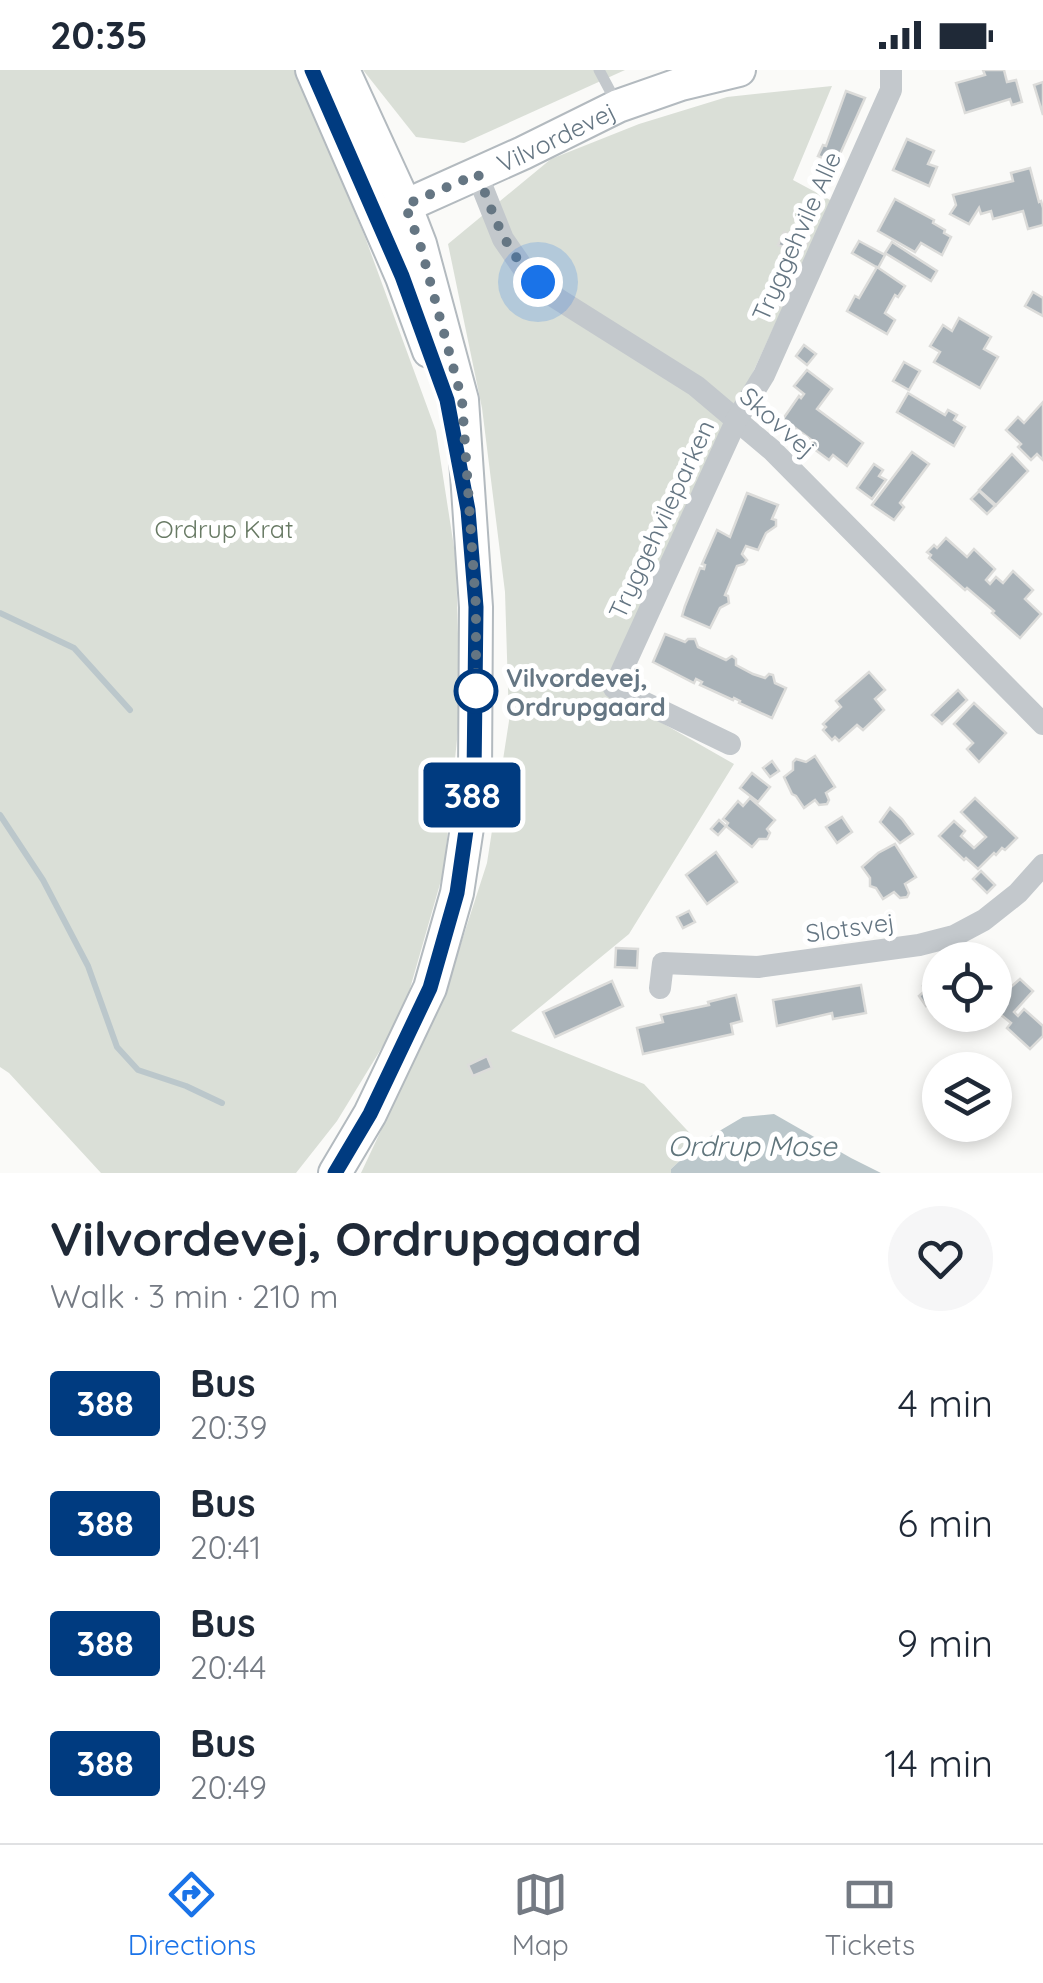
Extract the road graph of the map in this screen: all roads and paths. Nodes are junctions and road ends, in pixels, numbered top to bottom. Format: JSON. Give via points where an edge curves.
{"nodes":[{"id":1,"x":312,"y":70,"type":"edge"},
{"id":2,"x":343,"y":70,"type":"edge"},
{"id":3,"x":600,"y":70,"type":"edge"},
{"id":4,"x":739,"y":70,"type":"edge"},
{"id":5,"x":891,"y":70,"type":"edge"},
{"id":6,"x":618,"y":106,"type":"junction"},
{"id":7,"x":478,"y":174,"type":"junction"},
{"id":8,"x":391,"y":212,"type":"junction"},
{"id":9,"x":737,"y":419,"type":"junction"},
{"id":10,"x":1043,"y":724,"type":"edge"},
{"id":11,"x":730,"y":744,"type":"dead end"},
{"id":12,"x":1043,"y":865,"type":"edge"},
{"id":13,"x":660,"y":988,"type":"dead end"},
{"id":14,"x":334,"y":1173,"type":"edge"}],
"edges":[{"from":1,"to":8,"type":"street"},
{"from":2,"to":8,"type":"street"},
{"from":3,"to":6,"type":"lane"},
{"from":4,"to":6,"type":"street","name":"Vilvordevej"},
{"from":5,"to":9,"type":"street","name":"Tryggehvile Alle","via":[[891,90],[764,376]]},
{"from":6,"to":7,"type":"street","name":"Vilvordevej"},
{"from":7,"to":8,"type":"street","name":"Vilvordevej"},
{"from":7,"to":9,"type":"street","name":"Skovvej","via":[[503,239],[523,268],[553,296]]},
{"from":8,"to":14,"type":"street","via":[[402,276],[447,400],[468,510],[476,607],[474,775],[457,893],[430,988]]},
{"from":9,"to":10,"type":"street","name":"Skovvej"},
{"from":9,"to":11,"type":"street","name":"Tryggehvileparken","via":[[614,688]]},
{"from":12,"to":13,"type":"street","name":"Slotsvej","via":[[1018,893],[954,936],[758,967],[663,963]]}]}
